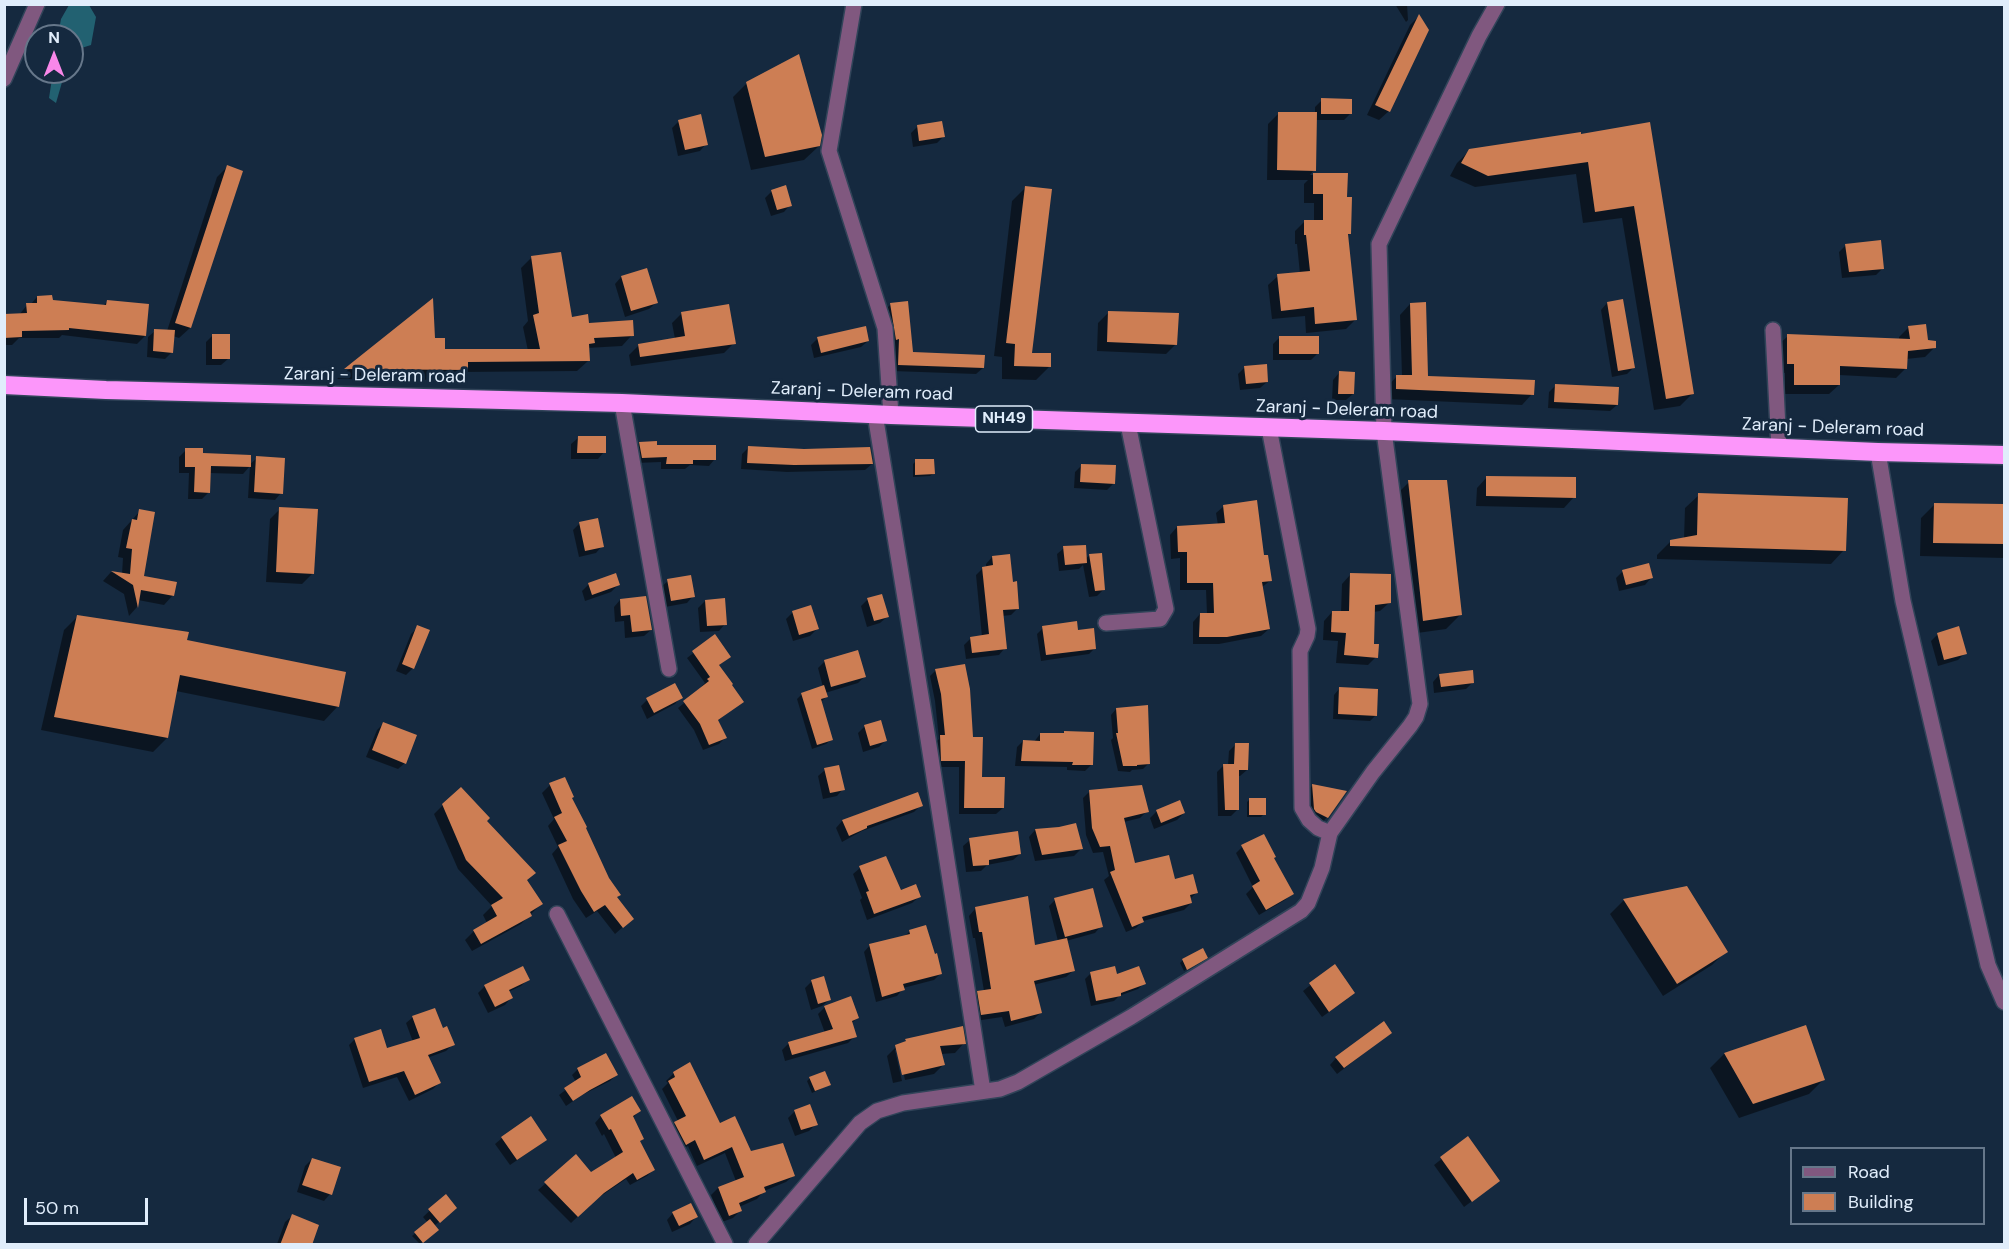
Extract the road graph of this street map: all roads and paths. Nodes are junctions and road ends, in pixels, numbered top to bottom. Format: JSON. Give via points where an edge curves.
{"nodes":[{"id":1,"x":37,"y":4,"type":"edge"},
{"id":2,"x":854,"y":4,"type":"edge"},
{"id":3,"x":1497,"y":4,"type":"edge"},
{"id":4,"x":4,"y":80,"type":"edge"},
{"id":5,"x":1773,"y":330,"type":"dead end"},
{"id":6,"x":4,"y":385,"type":"edge"},
{"id":7,"x":622,"y":403,"type":"junction"},
{"id":8,"x":883,"y":415,"type":"junction"},
{"id":9,"x":1128,"y":424,"type":"junction"},
{"id":10,"x":1269,"y":428,"type":"junction"},
{"id":11,"x":1384,"y":431,"type":"junction"},
{"id":12,"x":1779,"y":448,"type":"junction"},
{"id":13,"x":1878,"y":452,"type":"junction"},
{"id":14,"x":2004,"y":455,"type":"edge"},
{"id":15,"x":1106,"y":622,"type":"dead end"},
{"id":16,"x":669,"y":669,"type":"dead end"},
{"id":17,"x":1330,"y":833,"type":"junction"},
{"id":18,"x":557,"y":914,"type":"dead end"},
{"id":19,"x":2004,"y":1000,"type":"edge"},
{"id":20,"x":983,"y":1091,"type":"junction"},
{"id":21,"x":758,"y":1243,"type":"edge"},
{"id":22,"x":725,"y":1245,"type":"edge"}],
"edges":[{"from":1,"to":4,"type":"street"},
{"from":2,"to":8,"type":"street","via":[[829,151],[885,328]]},
{"from":3,"to":11,"type":"street","via":[[1379,244]]},
{"from":5,"to":12,"type":"street"},
{"from":6,"to":7,"type":"highway","name":"Zaranj - Deleram road","number":"NH49"},
{"from":7,"to":8,"type":"highway","name":"Zaranj - Deleram road","number":"NH49"},
{"from":7,"to":16,"type":"street"},
{"from":8,"to":9,"type":"highway","name":"Zaranj - Deleram road","number":"NH49"},
{"from":8,"to":20,"type":"street"},
{"from":9,"to":10,"type":"highway","name":"Zaranj - Deleram road","number":"NH49"},
{"from":9,"to":15,"type":"street","via":[[1166,609],[1160,619]]},
{"from":10,"to":11,"type":"highway","name":"Zaranj - Deleram road","number":"NH49"},
{"from":10,"to":17,"type":"street","via":[[1308,629],[1300,651],[1302,808],[1309,820]]},
{"from":11,"to":12,"type":"highway","name":"Zaranj - Deleram road","number":"NH49"},
{"from":11,"to":17,"type":"street","via":[[1420,704],[1410,726]]},
{"from":12,"to":13,"type":"highway","name":"Zaranj - Deleram road","number":"NH49"},
{"from":13,"to":14,"type":"highway","name":"Zaranj - Deleram road","number":"NH49"},
{"from":13,"to":19,"type":"street","via":[[1903,601],[1988,966]]},
{"from":17,"to":20,"type":"street","via":[[1312,896],[1301,911],[1018,1082]]},
{"from":18,"to":22,"type":"street"},
{"from":20,"to":21,"type":"street","via":[[903,1102],[877,1111],[860,1123]]}]}
